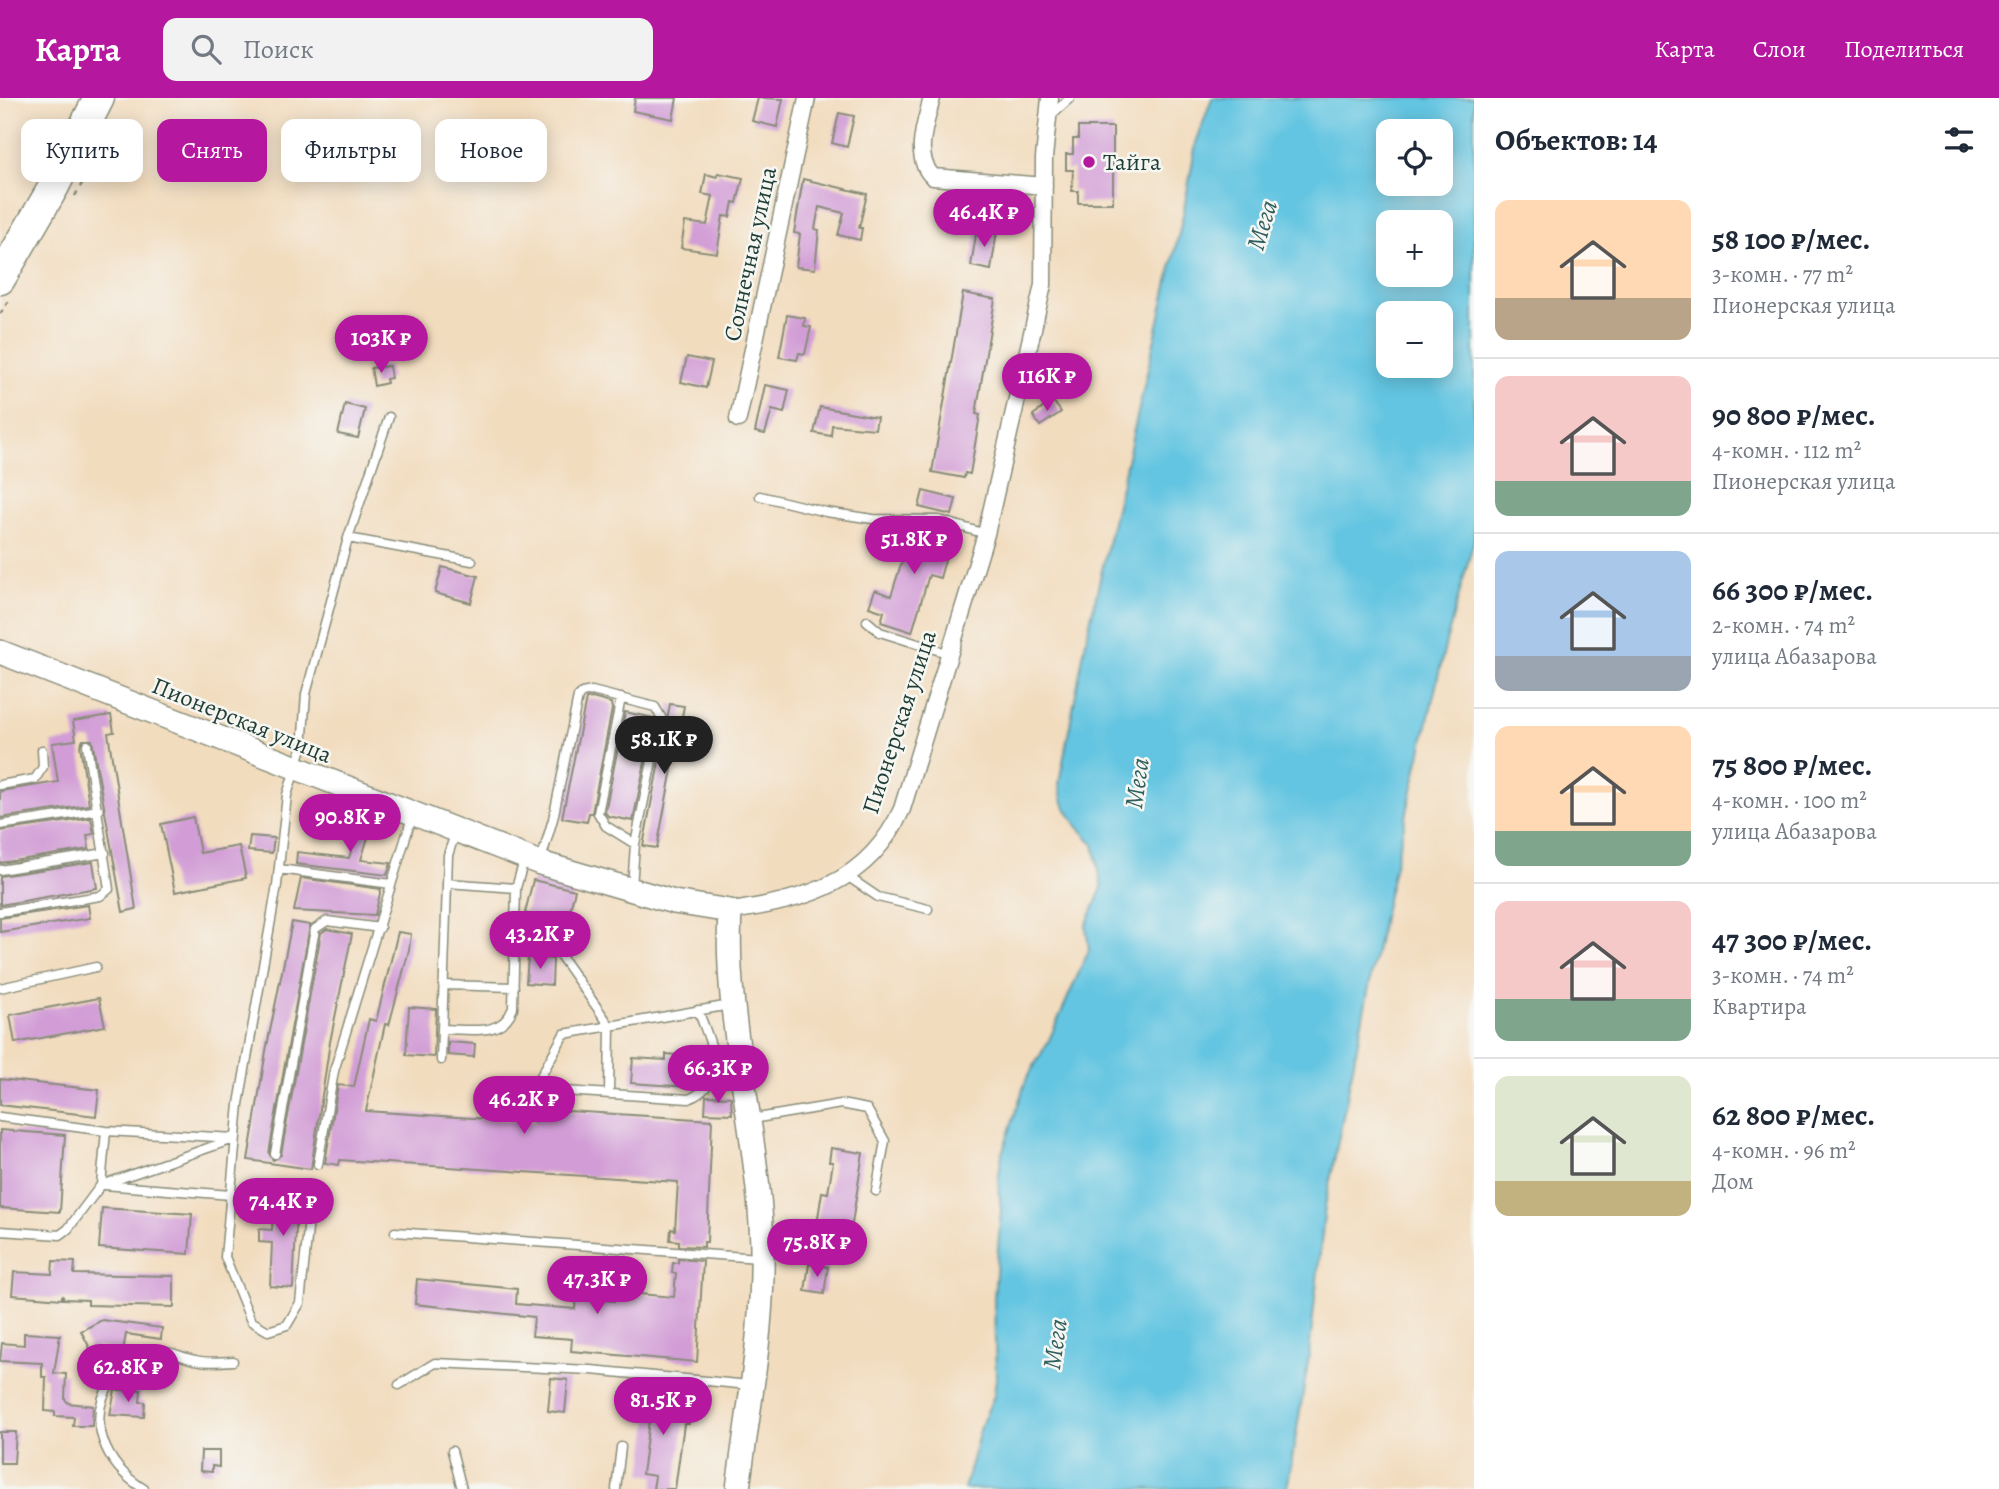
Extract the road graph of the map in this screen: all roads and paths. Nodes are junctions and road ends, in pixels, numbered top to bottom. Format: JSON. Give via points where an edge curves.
{"nodes":[{"id":1,"x":77,"y":98,"type":"edge"},
{"id":2,"x":99,"y":98,"type":"edge"},
{"id":3,"x":807,"y":98,"type":"edge"},
{"id":4,"x":932,"y":98,"type":"edge"},
{"id":5,"x":1050,"y":98,"type":"edge"},
{"id":6,"x":1070,"y":98,"type":"edge"},
{"id":7,"x":1047,"y":118,"type":"junction"},
{"id":8,"x":1044,"y":186,"type":"junction"},
{"id":9,"x":0,"y":240,"type":"edge"},
{"id":10,"x":0,"y":279,"type":"edge"},
{"id":11,"x":389,"y":416,"type":"dead end"},
{"id":12,"x":738,"y":419,"type":"dead end"},
{"id":13,"x":760,"y":496,"type":"dead end"},
{"id":14,"x":986,"y":534,"type":"junction"},
{"id":15,"x":348,"y":538,"type":"junction"},
{"id":16,"x":472,"y":561,"type":"dead end"},
{"id":17,"x":867,"y":621,"type":"dead end"},
{"id":18,"x":0,"y":652,"type":"edge"},
{"id":19,"x":950,"y":654,"type":"junction"},
{"id":20,"x":621,"y":698,"type":"junction"},
{"id":21,"x":87,"y":745,"type":"dead end"},
{"id":22,"x":42,"y":750,"type":"dead end"},
{"id":23,"x":296,"y":769,"type":"junction"},
{"id":24,"x":0,"y":785,"type":"edge"},
{"id":25,"x":99,"y":810,"type":"junction"},
{"id":26,"x":413,"y":815,"type":"junction"},
{"id":27,"x":0,"y":825,"type":"edge"},
{"id":28,"x":456,"y":832,"type":"junction"},
{"id":29,"x":635,"y":844,"type":"junction"},
{"id":30,"x":105,"y":853,"type":"junction"},
{"id":31,"x":532,"y":860,"type":"junction"},
{"id":32,"x":279,"y":869,"type":"junction"},
{"id":33,"x":0,"y":870,"type":"edge"},
{"id":34,"x":847,"y":876,"type":"junction"},
{"id":35,"x":447,"y":883,"type":"junction"},
{"id":36,"x":391,"y":884,"type":"junction"},
{"id":37,"x":516,"y":888,"type":"junction"},
{"id":38,"x":632,"y":891,"type":"junction"},
{"id":39,"x":928,"y":909,"type":"dead end"},
{"id":40,"x":730,"y":911,"type":"junction"},
{"id":41,"x":0,"y":912,"type":"edge"},
{"id":42,"x":380,"y":928,"type":"junction"},
{"id":43,"x":539,"y":932,"type":"dead end"},
{"id":44,"x":96,"y":967,"type":"dead end"},
{"id":45,"x":443,"y":985,"type":"junction"},
{"id":46,"x":514,"y":987,"type":"junction"},
{"id":47,"x":0,"y":988,"type":"edge"},
{"id":48,"x":732,"y":1004,"type":"junction"},
{"id":49,"x":698,"y":1010,"type":"junction"},
{"id":50,"x":610,"y":1026,"type":"junction"},
{"id":51,"x":442,"y":1029,"type":"junction"},
{"id":52,"x":441,"y":1060,"type":"dead end"},
{"id":53,"x":533,"y":1089,"type":"junction"},
{"id":54,"x":609,"y":1094,"type":"junction"},
{"id":55,"x":524,"y":1107,"type":"dead end"},
{"id":56,"x":0,"y":1117,"type":"edge"},
{"id":57,"x":749,"y":1120,"type":"junction"},
{"id":58,"x":106,"y":1131,"type":"junction"},
{"id":59,"x":235,"y":1138,"type":"junction"},
{"id":60,"x":275,"y":1154,"type":"dead end"},
{"id":61,"x":318,"y":1164,"type":"dead end"},
{"id":62,"x":102,"y":1185,"type":"junction"},
{"id":63,"x":876,"y":1191,"type":"dead end"},
{"id":64,"x":312,"y":1192,"type":"dead end"},
{"id":65,"x":231,"y":1195,"type":"junction"},
{"id":66,"x":0,"y":1231,"type":"edge"},
{"id":67,"x":396,"y":1232,"type":"dead end"},
{"id":68,"x":762,"y":1258,"type":"junction"},
{"id":69,"x":233,"y":1361,"type":"dead end"},
{"id":70,"x":399,"y":1385,"type":"dead end"},
{"id":71,"x":751,"y":1385,"type":"junction"},
{"id":72,"x":621,"y":1447,"type":"dead end"},
{"id":73,"x":452,"y":1451,"type":"dead end"},
{"id":74,"x":144,"y":1489,"type":"edge"},
{"id":75,"x":461,"y":1489,"type":"edge"},
{"id":76,"x":616,"y":1489,"type":"edge"},
{"id":77,"x":738,"y":1489,"type":"edge"}],
"edges":[{"from":1,"to":9,"type":"highway"},
{"from":2,"to":10,"type":"highway"},
{"from":3,"to":12,"type":"street","name":"Солнечная улица"},
{"from":4,"to":8,"type":"street","via":[[922,160],[933,177]]},
{"from":5,"to":7,"type":"street","name":"Пионерская улица"},
{"from":6,"to":7,"type":"lane"},
{"from":7,"to":8,"type":"street","name":"Пионерская улица"},
{"from":8,"to":14,"type":"street","name":"Пионерская улица","via":[[1044,285]]},
{"from":11,"to":15,"type":"lane"},
{"from":13,"to":14,"type":"lane","via":[[873,519],[939,520]]},
{"from":14,"to":19,"type":"street","name":"Пионерская улица"},
{"from":15,"to":16,"type":"lane"},
{"from":15,"to":23,"type":"lane","via":[[306,694]]},
{"from":17,"to":19,"type":"lane","via":[[880,632]]},
{"from":18,"to":23,"type":"street","name":"Пионерская улица"},
{"from":19,"to":34,"type":"street","name":"Пионерская улица","via":[[893,829],[871,858]]},
{"from":20,"to":29,"type":"lane","via":[[598,813],[606,826]]},
{"from":20,"to":29,"type":"lane","via":[[655,707],[662,717]]},
{"from":20,"to":31,"type":"lane","via":[[587,691],[578,697],[553,820]]},
{"from":21,"to":25,"type":"lane"},
{"from":22,"to":24,"type":"lane","via":[[43,767],[35,779]]},
{"from":23,"to":26,"type":"street","name":"Пионерская улица"},
{"from":23,"to":32,"type":"lane","via":[[287,795]]},
{"from":25,"to":27,"type":"lane"},
{"from":25,"to":30,"type":"lane"},
{"from":26,"to":28,"type":"street","name":"Пионерская улица"},
{"from":26,"to":36,"type":"lane"},
{"from":28,"to":31,"type":"street","name":"Пионерская улица"},
{"from":28,"to":35,"type":"lane","via":[[448,855]]},
{"from":29,"to":38,"type":"lane"},
{"from":30,"to":33,"type":"lane"},
{"from":30,"to":41,"type":"lane","via":[[110,885],[100,896]]},
{"from":31,"to":37,"type":"lane"},
{"from":31,"to":38,"type":"street","name":"Пионерская улица"},
{"from":32,"to":36,"type":"lane"},
{"from":32,"to":59,"type":"lane"},
{"from":34,"to":39,"type":"lane","via":[[878,898]]},
{"from":34,"to":40,"type":"street","name":"Пионерская улица","via":[[811,893]]},
{"from":35,"to":37,"type":"lane"},
{"from":35,"to":45,"type":"lane"},
{"from":36,"to":42,"type":"lane"},
{"from":37,"to":46,"type":"lane"},
{"from":38,"to":40,"type":"street","name":"Пионерская улица"},
{"from":40,"to":48,"type":"street"},
{"from":42,"to":60,"type":"lane","via":[[327,921],[315,929]]},
{"from":42,"to":61,"type":"lane","via":[[334,1071]]},
{"from":43,"to":50,"type":"lane"},
{"from":44,"to":47,"type":"lane"},
{"from":45,"to":46,"type":"lane"},
{"from":45,"to":51,"type":"lane"},
{"from":46,"to":51,"type":"lane","via":[[513,1008],[504,1026]]},
{"from":48,"to":49,"type":"lane"},
{"from":48,"to":57,"type":"street"},
{"from":49,"to":50,"type":"lane"},
{"from":49,"to":54,"type":"lane","via":[[711,1046],[715,1071],[711,1084],[689,1099]]},
{"from":50,"to":53,"type":"lane","via":[[564,1034]]},
{"from":50,"to":54,"type":"lane"},
{"from":51,"to":52,"type":"lane"},
{"from":53,"to":54,"type":"lane"},
{"from":53,"to":55,"type":"lane"},
{"from":56,"to":58,"type":"lane"},
{"from":57,"to":63,"type":"lane","via":[[841,1104],[867,1108],[886,1141]]},
{"from":57,"to":68,"type":"street"},
{"from":58,"to":59,"type":"lane"},
{"from":58,"to":62,"type":"lane"},
{"from":59,"to":62,"type":"lane"},
{"from":59,"to":65,"type":"lane"},
{"from":62,"to":65,"type":"lane"},
{"from":62,"to":66,"type":"lane","via":[[60,1235]]},
{"from":64,"to":65,"type":"lane","via":[[300,1303],[287,1325],[268,1331],[251,1321],[225,1257]]},
{"from":67,"to":68,"type":"lane"},
{"from":68,"to":71,"type":"street"},
{"from":69,"to":74,"type":"lane","via":[[197,1361],[156,1351],[131,1361],[107,1387],[99,1421],[103,1444]]},
{"from":70,"to":71,"type":"lane","via":[[435,1363],[591,1370]]},
{"from":71,"to":77,"type":"street"},
{"from":72,"to":76,"type":"lane"},
{"from":73,"to":75,"type":"lane"}]}
